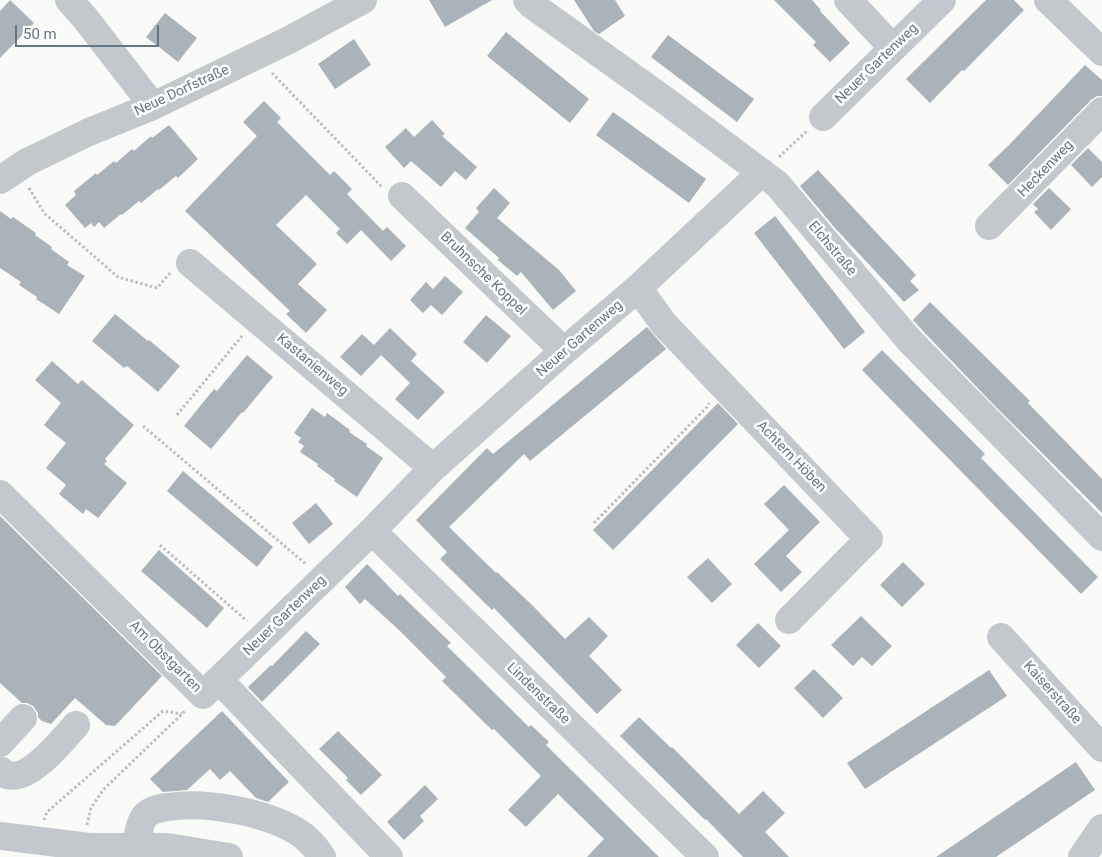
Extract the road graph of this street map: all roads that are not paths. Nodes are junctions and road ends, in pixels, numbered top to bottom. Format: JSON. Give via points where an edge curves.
{"nodes":[{"id":1,"x":68,"y":0,"type":"edge"},
{"id":2,"x":363,"y":0,"type":"edge"},
{"id":3,"x":527,"y":0,"type":"edge"},
{"id":4,"x":848,"y":0,"type":"edge"},
{"id":5,"x":942,"y":0,"type":"edge"},
{"id":6,"x":1048,"y":0,"type":"edge"},
{"id":7,"x":893,"y":48,"type":"junction"},
{"id":8,"x":1102,"y":52,"type":"edge"},
{"id":9,"x":153,"y":106,"type":"junction"},
{"id":10,"x":1102,"y":111,"type":"edge"},
{"id":11,"x":823,"y":117,"type":"road end"},
{"id":12,"x":762,"y":172,"type":"junction"},
{"id":13,"x":9,"y":174,"type":"edge"},
{"id":14,"x":402,"y":196,"type":"road end"},
{"id":15,"x":989,"y":226,"type":"dead end"},
{"id":16,"x":190,"y":263,"type":"road end"},
{"id":17,"x":638,"y":288,"type":"junction"},
{"id":18,"x":564,"y":351,"type":"junction"},
{"id":19,"x":433,"y":468,"type":"junction"},
{"id":20,"x":0,"y":494,"type":"edge"},
{"id":21,"x":372,"y":531,"type":"junction"},
{"id":22,"x":1102,"y":537,"type":"edge"},
{"id":23,"x":789,"y":620,"type":"dead end"},
{"id":24,"x":1001,"y":637,"type":"dead end"},
{"id":25,"x":211,"y":687,"type":"junction"},
{"id":26,"x":23,"y":718,"type":"dead end"},
{"id":27,"x":76,"y":726,"type":"dead end"},
{"id":28,"x":0,"y":743,"type":"edge"},
{"id":29,"x":1102,"y":748,"type":"edge"},
{"id":30,"x":0,"y":770,"type":"edge"},
{"id":31,"x":1102,"y":828,"type":"edge"},
{"id":32,"x":0,"y":836,"type":"edge"},
{"id":33,"x":135,"y":847,"type":"junction"},
{"id":34,"x":1083,"y":856,"type":"edge"},
{"id":35,"x":225,"y":857,"type":"edge"},
{"id":36,"x":322,"y":857,"type":"edge"},
{"id":37,"x":389,"y":857,"type":"edge"},
{"id":38,"x":704,"y":857,"type":"edge"}],
"edges":[{"from":1,"to":9,"type":"street"},
{"from":2,"to":9,"type":"street","name":"Neue Dorfstraße"},
{"from":3,"to":12,"type":"street","name":"Elchstraße"},
{"from":4,"to":7,"type":"street"},
{"from":5,"to":7,"type":"street","name":"Neuer Gartenweg"},
{"from":6,"to":8,"type":"street"},
{"from":7,"to":11,"type":"street","name":"Neuer Gartenweg"},
{"from":9,"to":13,"type":"street","name":"Neue Dorfstraße","via":[[89,132]]},
{"from":10,"to":15,"type":"street","name":"Heckenweg"},
{"from":12,"to":17,"type":"street","name":"Neuer Gartenweg"},
{"from":12,"to":22,"type":"street","name":"Elchstraße","via":[[777,184],[910,341]]},
{"from":14,"to":18,"type":"street","name":"Bruhnsche Koppel"},
{"from":16,"to":19,"type":"street","name":"Kastanienweg"},
{"from":17,"to":18,"type":"street","name":"Neuer Gartenweg"},
{"from":17,"to":23,"type":"street","name":"Achtern Höben","via":[[664,324],[870,539]]},
{"from":18,"to":19,"type":"street","name":"Neuer Gartenweg"},
{"from":19,"to":21,"type":"street","name":"Neuer Gartenweg"},
{"from":20,"to":25,"type":"street","name":"Am Obstgarten"},
{"from":21,"to":25,"type":"street","name":"Neuer Gartenweg"},
{"from":21,"to":38,"type":"street","name":"Lindenstraße"},
{"from":24,"to":29,"type":"street","name":"Kaiserstraße"},
{"from":25,"to":37,"type":"street","name":"Am Obstgarten"},
{"from":26,"to":28,"type":"street"},
{"from":27,"to":30,"type":"street","via":[[42,762],[20,775]]},
{"from":31,"to":34,"type":"street"},
{"from":32,"to":33,"type":"street","via":[[89,847]]},
{"from":33,"to":35,"type":"street","via":[[167,847]]},
{"from":33,"to":36,"type":"street","via":[[147,814],[160,808],[189,805],[238,811],[280,823],[299,833]]}]}
